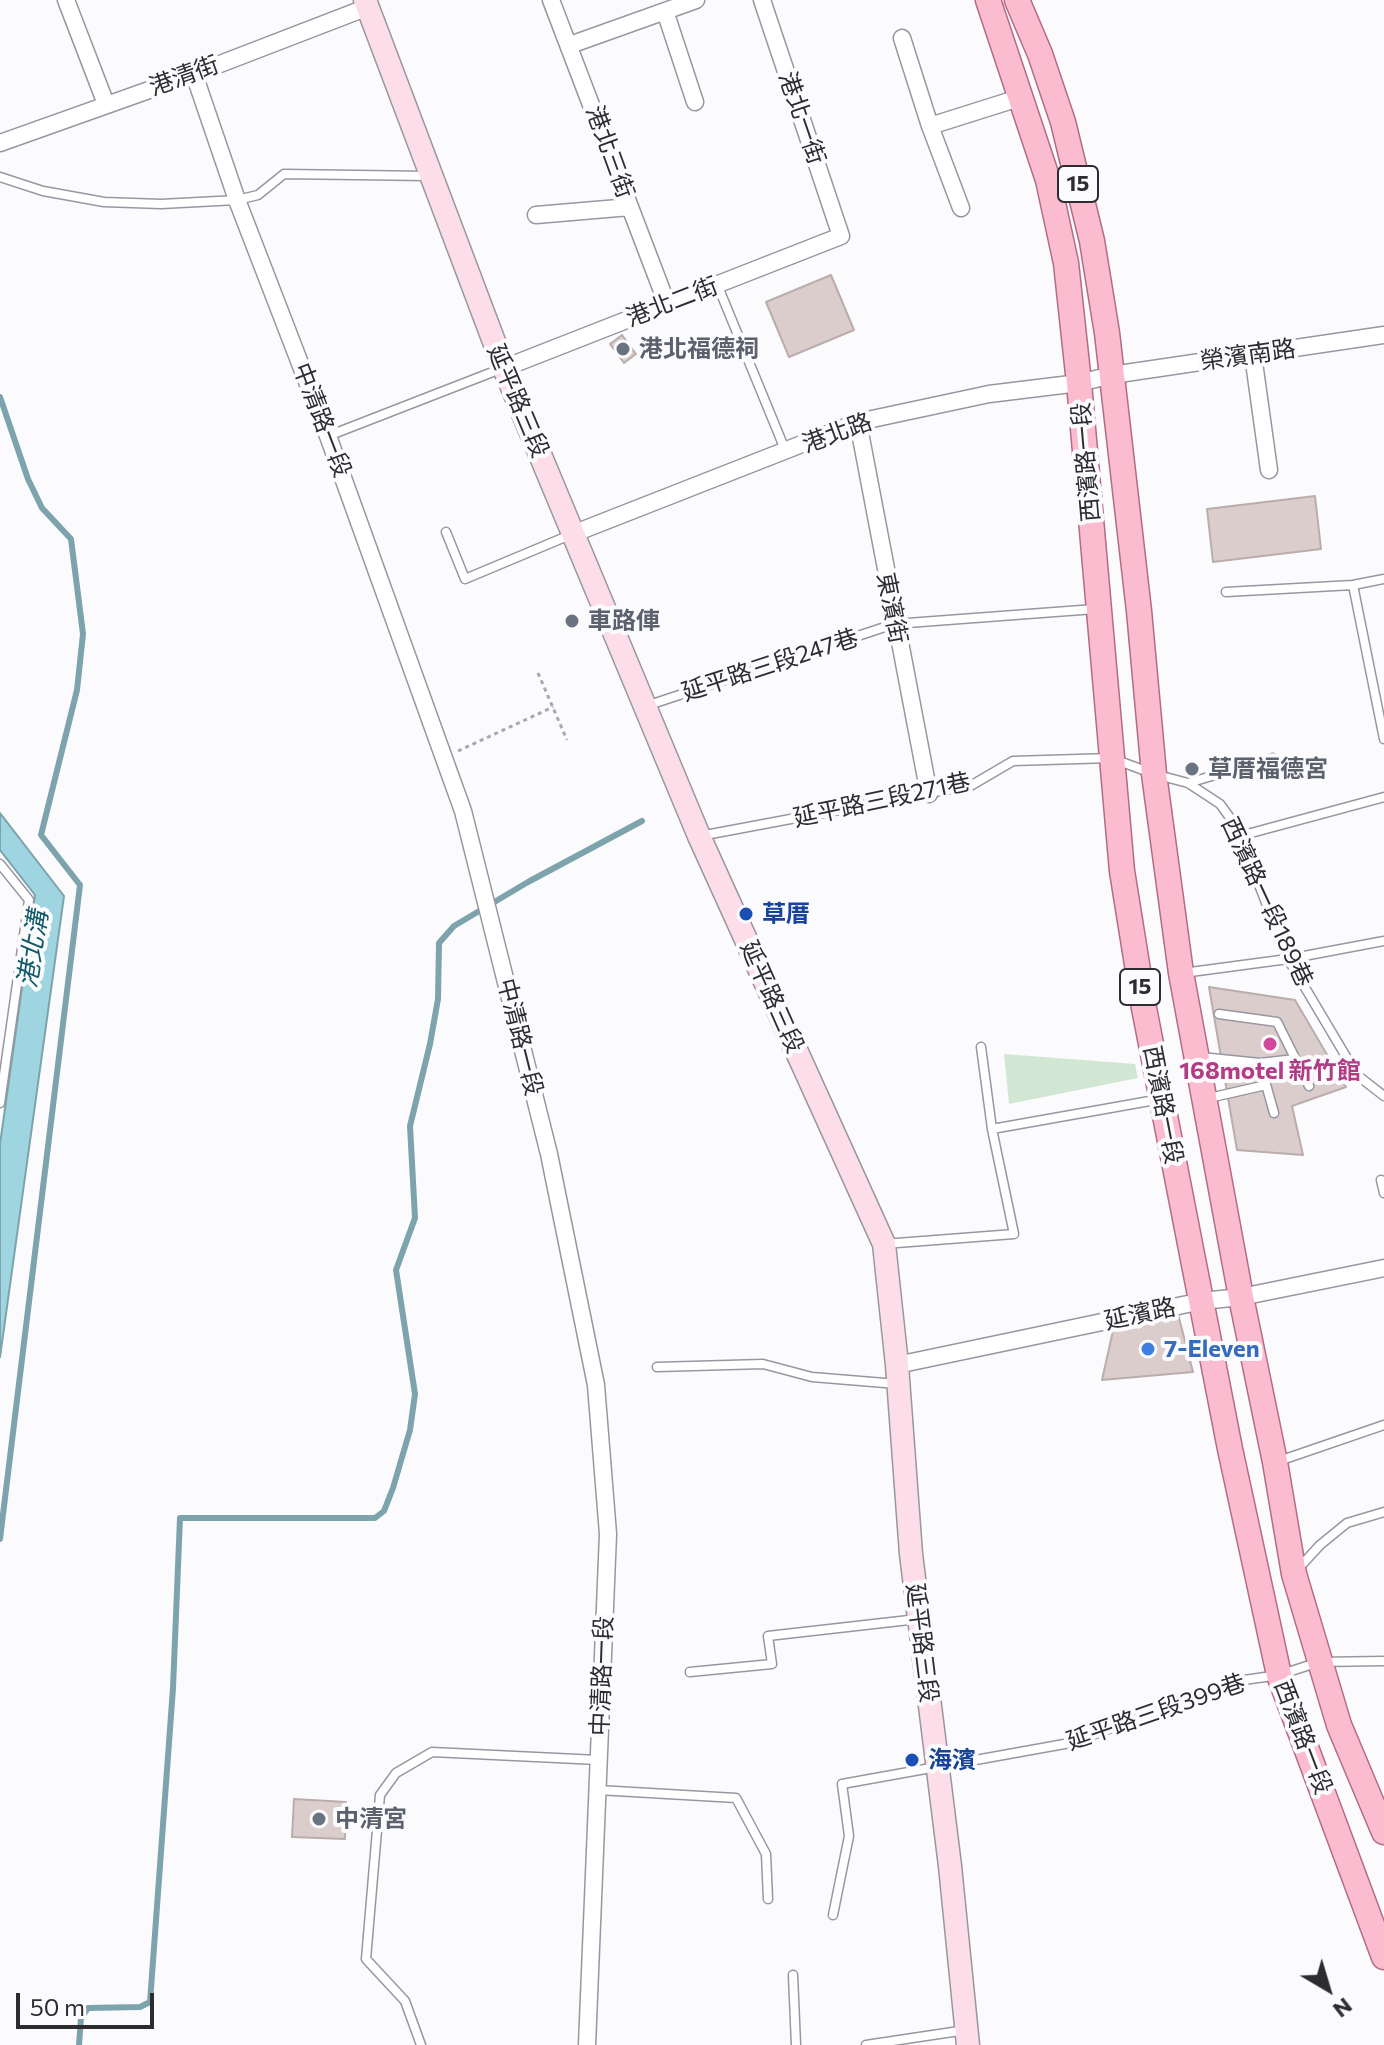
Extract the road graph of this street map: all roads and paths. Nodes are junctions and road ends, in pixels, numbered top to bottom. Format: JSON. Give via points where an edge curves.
{"nodes":[{"id":1,"x":66,"y":0,"type":"edge"},
{"id":2,"x":551,"y":0,"type":"edge"},
{"id":3,"x":762,"y":0,"type":"edge"},
{"id":4,"x":988,"y":0,"type":"edge"},
{"id":5,"x":1017,"y":0,"type":"edge"},
{"id":6,"x":367,"y":4,"type":"edge"},
{"id":7,"x":680,"y":4,"type":"edge"},
{"id":8,"x":902,"y":38,"type":"dead end"},
{"id":9,"x":570,"y":45,"type":"junction"},
{"id":10,"x":194,"y":74,"type":"junction"},
{"id":11,"x":1022,"y":97,"type":"junction"},
{"id":12,"x":695,"y":102,"type":"dead end"},
{"id":13,"x":106,"y":104,"type":"junction"},
{"id":14,"x":930,"y":126,"type":"junction"},
{"id":15,"x":0,"y":143,"type":"edge"},
{"id":16,"x":432,"y":176,"type":"junction"},
{"id":17,"x":0,"y":177,"type":"edge"},
{"id":18,"x":237,"y":200,"type":"junction"},
{"id":19,"x":630,"y":207,"type":"junction"},
{"id":20,"x":961,"y":208,"type":"dead end"},
{"id":21,"x":536,"y":215,"type":"dead end"},
{"id":22,"x":841,"y":236,"type":"joint"},
{"id":23,"x":717,"y":284,"type":"junction"},
{"id":24,"x":667,"y":304,"type":"junction"},
{"id":25,"x":1384,"y":335,"type":"edge"},
{"id":26,"x":1253,"y":355,"type":"junction"},
{"id":27,"x":504,"y":368,"type":"junction"},
{"id":28,"x":1112,"y":375,"type":"junction"},
{"id":29,"x":1079,"y":383,"type":"junction"},
{"id":30,"x":858,"y":422,"type":"junction"},
{"id":31,"x":328,"y":436,"type":"junction"},
{"id":32,"x":786,"y":452,"type":"junction"},
{"id":33,"x":1269,"y":470,"type":"dead end"},
{"id":34,"x":446,"y":532,"type":"dead end"},
{"id":35,"x":575,"y":533,"type":"junction"},
{"id":36,"x":1384,"y":579,"type":"edge"},
{"id":37,"x":1353,"y":585,"type":"junction"},
{"id":38,"x":1226,"y":592,"type":"dead end"},
{"id":39,"x":1099,"y":609,"type":"junction"},
{"id":40,"x":894,"y":624,"type":"junction"},
{"id":41,"x":538,"y":673,"type":"dead end"},
{"id":42,"x":646,"y":706,"type":"junction"},
{"id":43,"x":553,"y":707,"type":"junction"},
{"id":44,"x":1384,"y":739,"type":"edge"},
{"id":45,"x":567,"y":740,"type":"dead end"},
{"id":46,"x":444,"y":758,"type":"junction"},
{"id":47,"x":1111,"y":758,"type":"junction"},
{"id":48,"x":1273,"y":758,"type":"dead end"},
{"id":49,"x":1154,"y":774,"type":"junction"},
{"id":50,"x":1188,"y":783,"type":"junction"},
{"id":51,"x":929,"y":794,"type":"junction"},
{"id":52,"x":1384,"y":797,"type":"edge"},
{"id":53,"x":699,"y":836,"type":"junction"},
{"id":54,"x":1240,"y":836,"type":"junction"},
{"id":55,"x":0,"y":864,"type":"edge"},
{"id":56,"x":1384,"y":941,"type":"edge"},
{"id":57,"x":1288,"y":959,"type":"junction"},
{"id":58,"x":1181,"y":973,"type":"junction"},
{"id":59,"x":1219,"y":1014,"type":"dead end"},
{"id":60,"x":981,"y":1047,"type":"dead end"},
{"id":61,"x":1196,"y":1056,"type":"junction"},
{"id":62,"x":1295,"y":1059,"type":"junction"},
{"id":63,"x":1260,"y":1063,"type":"junction"},
{"id":64,"x":1266,"y":1085,"type":"junction"},
{"id":65,"x":1309,"y":1086,"type":"dead end"},
{"id":66,"x":1384,"y":1096,"type":"edge"},
{"id":67,"x":1161,"y":1099,"type":"junction"},
{"id":68,"x":1204,"y":1099,"type":"junction"},
{"id":69,"x":0,"y":1103,"type":"edge"},
{"id":70,"x":1274,"y":1113,"type":"dead end"},
{"id":71,"x":992,"y":1129,"type":"junction"},
{"id":72,"x":1381,"y":1180,"type":"dead end"},
{"id":73,"x":1384,"y":1193,"type":"edge"},
{"id":74,"x":884,"y":1244,"type":"junction"},
{"id":75,"x":1384,"y":1268,"type":"edge"},
{"id":76,"x":1241,"y":1297,"type":"junction"},
{"id":77,"x":1202,"y":1301,"type":"junction"},
{"id":78,"x":657,"y":1367,"type":"dead end"},
{"id":79,"x":898,"y":1375,"type":"junction"},
{"id":80,"x":1384,"y":1425,"type":"edge"},
{"id":81,"x":1275,"y":1462,"type":"junction"},
{"id":82,"x":1384,"y":1512,"type":"edge"},
{"id":83,"x":1294,"y":1574,"type":"junction"},
{"id":84,"x":919,"y":1619,"type":"junction"},
{"id":85,"x":1384,"y":1661,"type":"edge"},
{"id":86,"x":1319,"y":1662,"type":"junction"},
{"id":87,"x":690,"y":1672,"type":"dead end"},
{"id":88,"x":1279,"y":1675,"type":"junction"},
{"id":89,"x":598,"y":1760,"type":"junction"},
{"id":90,"x":938,"y":1765,"type":"junction"},
{"id":91,"x":597,"y":1790,"type":"junction"},
{"id":92,"x":1384,"y":1832,"type":"edge"},
{"id":93,"x":768,"y":1899,"type":"dead end"},
{"id":94,"x":833,"y":1915,"type":"dead end"},
{"id":95,"x":1384,"y":1957,"type":"edge"},
{"id":96,"x":793,"y":1975,"type":"dead end"},
{"id":97,"x":967,"y":2037,"type":"edge"},
{"id":98,"x":421,"y":2045,"type":"edge"},
{"id":99,"x":587,"y":2045,"type":"edge"},
{"id":100,"x":796,"y":2045,"type":"edge"},
{"id":101,"x":866,"y":2045,"type":"edge"}],
"edges":[{"from":1,"to":13,"type":"street"},
{"from":2,"to":9,"type":"street","name":"港北三街"},
{"from":3,"to":22,"type":"street","name":"港北一街"},
{"from":4,"to":11,"type":"main road","name":"西濱路一段","number":"15"},
{"from":5,"to":28,"type":"main road","name":"西濱路一段","number":"15","via":[[1063,122],[1092,241]]},
{"from":6,"to":10,"type":"street","name":"港清街"},
{"from":6,"to":16,"type":"street","name":"延平路三段"},
{"from":7,"to":9,"type":"street"},
{"from":7,"to":12,"type":"street"},
{"from":8,"to":14,"type":"street"},
{"from":9,"to":19,"type":"street","name":"港北三街"},
{"from":10,"to":13,"type":"street","name":"港清街"},
{"from":10,"to":18,"type":"street","name":"中清路一段"},
{"from":11,"to":14,"type":"street"},
{"from":11,"to":29,"type":"main road","name":"西濱路一段","number":"15","via":[[1066,263]]},
{"from":13,"to":15,"type":"street","name":"港清街"},
{"from":14,"to":20,"type":"street"},
{"from":16,"to":18,"type":"lane","via":[[284,174],[258,195]]},
{"from":16,"to":27,"type":"street","name":"延平路三段"},
{"from":17,"to":18,"type":"lane","via":[[104,202]]},
{"from":18,"to":31,"type":"street","name":"中清路一段"},
{"from":19,"to":21,"type":"street"},
{"from":19,"to":24,"type":"street","name":"港北三街"},
{"from":22,"to":23,"type":"street","name":"港北二街"},
{"from":23,"to":24,"type":"street","name":"港北二街"},
{"from":23,"to":32,"type":"lane"},
{"from":24,"to":27,"type":"street","name":"港北二街"},
{"from":25,"to":26,"type":"street","name":"榮濱南路"},
{"from":26,"to":28,"type":"street","name":"榮濱南路"},
{"from":26,"to":33,"type":"street"},
{"from":27,"to":31,"type":"lane"},
{"from":27,"to":35,"type":"street","name":"延平路三段"},
{"from":28,"to":29,"type":"street","name":"港北路"},
{"from":28,"to":49,"type":"main road","name":"西濱路一段","number":"15"},
{"from":29,"to":30,"type":"street","name":"港北路","via":[[989,394]]},
{"from":29,"to":39,"type":"main road","name":"西濱路一段","number":"15"},
{"from":30,"to":32,"type":"street","name":"港北路"},
{"from":30,"to":40,"type":"street","name":"東濱街"},
{"from":31,"to":46,"type":"street","name":"中清路一段"},
{"from":32,"to":35,"type":"street","name":"港北路"},
{"from":34,"to":35,"type":"lane","via":[[465,579]]},
{"from":35,"to":42,"type":"street","name":"延平路三段"},
{"from":36,"to":37,"type":"lane"},
{"from":37,"to":38,"type":"lane"},
{"from":37,"to":44,"type":"lane"},
{"from":39,"to":40,"type":"lane","name":"延平路三段247巷"},
{"from":39,"to":47,"type":"main road","name":"西濱路一段","number":"15"},
{"from":40,"to":42,"type":"lane","name":"延平路三段247巷"},
{"from":40,"to":51,"type":"street","name":"東濱街"},
{"from":41,"to":43,"type":"path"},
{"from":42,"to":53,"type":"street","name":"延平路三段"},
{"from":43,"to":45,"type":"path"},
{"from":43,"to":46,"type":"path"},
{"from":46,"to":89,"type":"street","name":"中清路一段","via":[[463,811],[549,1154],[596,1385],[608,1534]]},
{"from":47,"to":49,"type":"lane","name":"延平路三段271巷"},
{"from":47,"to":51,"type":"lane","name":"延平路三段271巷","via":[[1013,761],[972,785]]},
{"from":47,"to":67,"type":"main road","name":"西濱路一段","number":"15","via":[[1122,871]]},
{"from":48,"to":50,"type":"lane"},
{"from":49,"to":50,"type":"lane","name":"西濱路一段189巷"},
{"from":49,"to":58,"type":"main road","name":"西濱路一段","number":"15"},
{"from":50,"to":54,"type":"lane","name":"西濱路一段189巷","via":[[1220,804]]},
{"from":51,"to":53,"type":"lane","name":"延平路三段271巷"},
{"from":52,"to":54,"type":"lane"},
{"from":53,"to":74,"type":"street","name":"延平路三段"},
{"from":54,"to":57,"type":"lane","name":"西濱路一段189巷"},
{"from":55,"to":69,"type":"lane","via":[[29,900]]},
{"from":56,"to":57,"type":"lane"},
{"from":57,"to":58,"type":"lane"},
{"from":57,"to":66,"type":"lane","name":"西濱路一段189巷","via":[[1357,1075]]},
{"from":58,"to":61,"type":"main road","name":"西濱路一段","number":"15"},
{"from":59,"to":62,"type":"lane","via":[[1277,1022]]},
{"from":60,"to":71,"type":"lane"},
{"from":61,"to":63,"type":"lane"},
{"from":61,"to":68,"type":"main road","name":"西濱路一段","number":"15"},
{"from":62,"to":63,"type":"lane"},
{"from":62,"to":65,"type":"lane"},
{"from":63,"to":64,"type":"lane"},
{"from":64,"to":68,"type":"lane"},
{"from":64,"to":70,"type":"lane"},
{"from":67,"to":71,"type":"lane"},
{"from":67,"to":77,"type":"main road","name":"西濱路一段","number":"15"},
{"from":68,"to":76,"type":"main road","name":"西濱路一段","number":"15"},
{"from":71,"to":74,"type":"lane","via":[[1014,1234]]},
{"from":72,"to":73,"type":"lane"},
{"from":74,"to":79,"type":"street","name":"延平路三段"},
{"from":75,"to":76,"type":"street","name":"延濱路"},
{"from":76,"to":77,"type":"street","name":"延濱路"},
{"from":76,"to":81,"type":"main road","name":"西濱路一段","number":"15"},
{"from":77,"to":79,"type":"street","name":"延濱路"},
{"from":77,"to":88,"type":"main road","name":"西濱路一段","number":"15"},
{"from":78,"to":79,"type":"lane","via":[[763,1364],[812,1377]]},
{"from":79,"to":84,"type":"street","name":"延平路三段"},
{"from":80,"to":81,"type":"lane"},
{"from":81,"to":83,"type":"main road","name":"西濱路一段","number":"15"},
{"from":82,"to":83,"type":"lane","via":[[1347,1523]]},
{"from":83,"to":86,"type":"main road","name":"西濱路一段","number":"15"},
{"from":84,"to":87,"type":"lane","via":[[768,1636],[772,1664]]},
{"from":84,"to":90,"type":"street","name":"延平路三段"},
{"from":85,"to":86,"type":"lane","name":"延平路三段399巷"},
{"from":86,"to":88,"type":"lane","name":"延平路三段399巷"},
{"from":86,"to":92,"type":"main road","name":"西濱路一段","number":"15"},
{"from":88,"to":90,"type":"lane","name":"延平路三段399巷","via":[[1244,1680],[1070,1743]]},
{"from":88,"to":95,"type":"main road","name":"西濱路一段","number":"15"},
{"from":89,"to":91,"type":"street","name":"中清路一段"},
{"from":89,"to":98,"type":"lane","via":[[432,1752],[396,1773],[380,1795],[366,1959],[405,2001]]},
{"from":90,"to":94,"type":"lane","name":"延平路三段399巷","via":[[842,1784],[849,1836]]},
{"from":90,"to":97,"type":"street","name":"延平路三段"},
{"from":91,"to":93,"type":"lane","via":[[736,1798],[766,1854]]},
{"from":91,"to":99,"type":"street","name":"中清路一段"},
{"from":96,"to":100,"type":"lane"},
{"from":97,"to":101,"type":"lane"}]}
